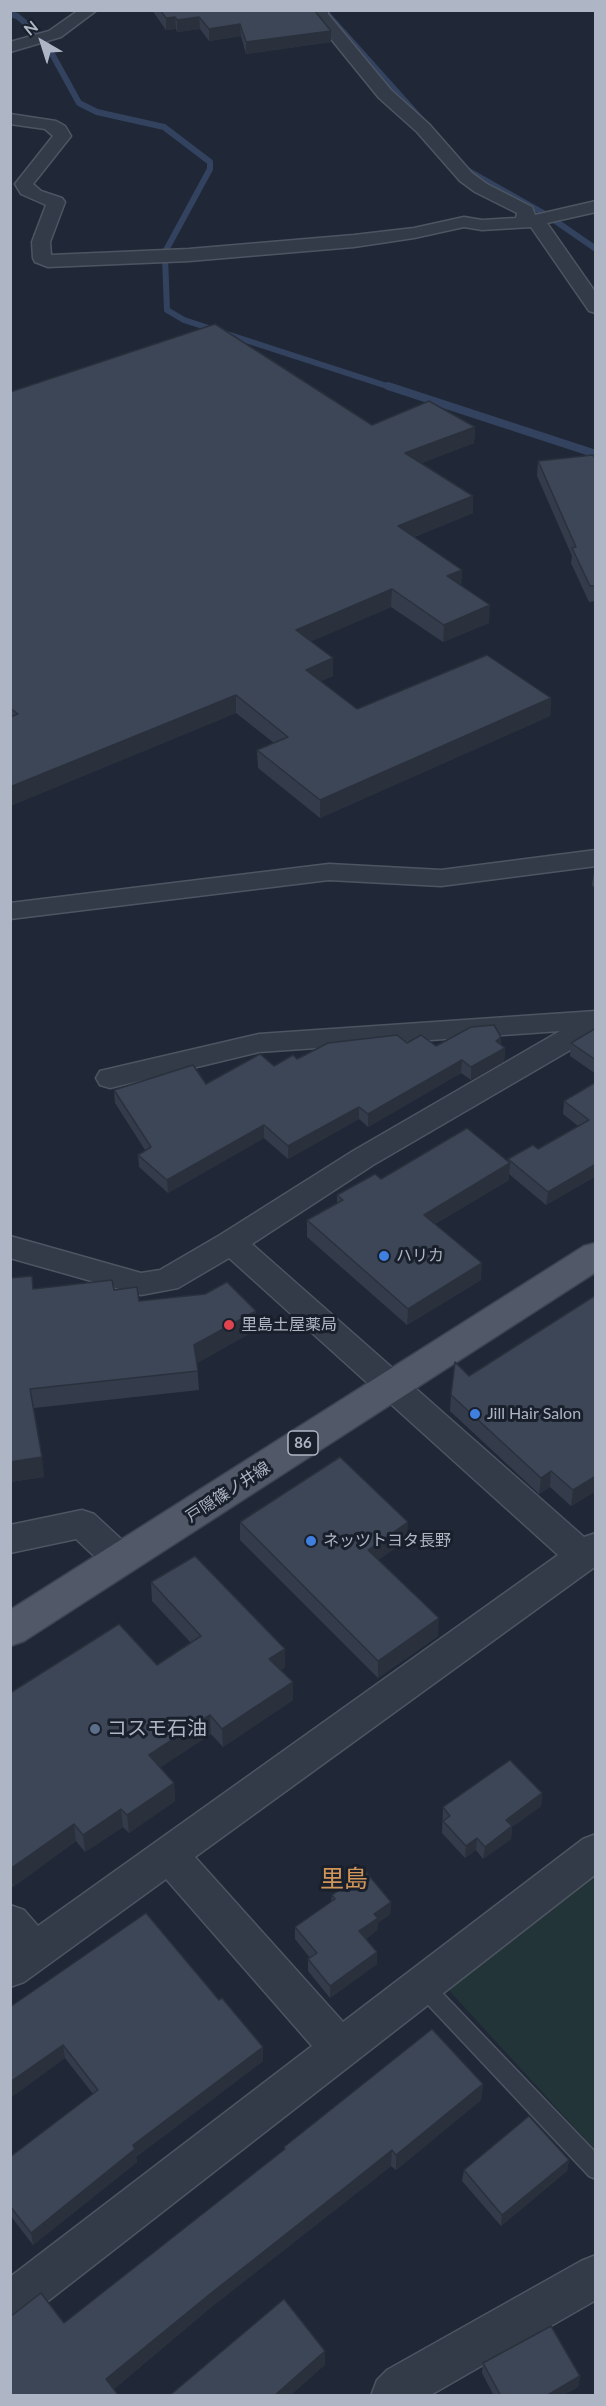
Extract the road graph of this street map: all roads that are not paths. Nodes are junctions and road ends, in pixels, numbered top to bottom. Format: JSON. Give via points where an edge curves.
{"nodes":[{"id":1,"x":90,"y":10,"type":"edge"},
{"id":2,"x":320,"y":10,"type":"edge"},
{"id":3,"x":10,"y":47,"type":"edge"},
{"id":4,"x":10,"y":119,"type":"edge"},
{"id":5,"x":596,"y":206,"type":"edge"},
{"id":6,"x":530,"y":222,"type":"junction"},
{"id":7,"x":596,"y":308,"type":"edge"},
{"id":8,"x":596,"y":858,"type":"edge"},
{"id":9,"x":10,"y":911,"type":"edge"},
{"id":10,"x":596,"y":1022,"type":"edge"},
{"id":11,"x":110,"y":1078,"type":"dead end"},
{"id":12,"x":231,"y":1243,"type":"junction"},
{"id":13,"x":10,"y":1247,"type":"edge"},
{"id":14,"x":596,"y":1255,"type":"edge"},
{"id":15,"x":392,"y":1386,"type":"junction"},
{"id":16,"x":10,"y":1539,"type":"edge"},
{"id":17,"x":589,"y":1552,"type":"edge"},
{"id":18,"x":121,"y":1560,"type":"junction"},
{"id":19,"x":10,"y":1630,"type":"edge"},
{"id":20,"x":596,"y":1851,"type":"edge"},
{"id":21,"x":168,"y":1854,"type":"junction"},
{"id":22,"x":10,"y":1922,"type":"edge"},
{"id":23,"x":23,"y":1960,"type":"edge"},
{"id":24,"x":422,"y":1985,"type":"junction"},
{"id":25,"x":340,"y":2048,"type":"junction"},
{"id":26,"x":596,"y":2169,"type":"edge"},
{"id":27,"x":596,"y":2276,"type":"edge"},
{"id":28,"x":10,"y":2304,"type":"edge"},
{"id":29,"x":404,"y":2392,"type":"edge"}],
"edges":[{"from":1,"to":3,"type":"street","via":[[55,34]]},
{"from":2,"to":6,"type":"street","via":[[320,15],[385,94],[423,128],[466,177],[526,211]]},
{"from":4,"to":6,"type":"street","via":[[50,125],[62,136],[24,184],[35,195],[56,202],[41,242],[42,258],[48,261],[189,255],[354,241],[464,222]]},
{"from":5,"to":6,"type":"street"},
{"from":6,"to":7,"type":"street"},
{"from":8,"to":9,"type":"street","via":[[441,878],[329,872]]},
{"from":10,"to":11,"type":"street","via":[[259,1043]]},
{"from":10,"to":12,"type":"street","via":[[363,1158]]},
{"from":12,"to":13,"type":"street","via":[[167,1280],[141,1284]]},
{"from":12,"to":15,"type":"street"},
{"from":14,"to":15,"type":"main road","name":"戸隠篠ノ井線","number":"86"},
{"from":15,"to":17,"type":"street"},
{"from":15,"to":18,"type":"main road","name":"戸隠篠ノ井線","number":"86"},
{"from":16,"to":18,"type":"street","via":[[82,1524]]},
{"from":17,"to":21,"type":"street"},
{"from":18,"to":19,"type":"main road","name":"戸隠篠ノ井線","number":"86"},
{"from":20,"to":24,"type":"street"},
{"from":21,"to":23,"type":"street"},
{"from":21,"to":25,"type":"street"},
{"from":22,"to":23,"type":"street"},
{"from":24,"to":25,"type":"street"},
{"from":24,"to":26,"type":"lane"},
{"from":25,"to":28,"type":"street"},
{"from":27,"to":29,"type":"street"}]}
